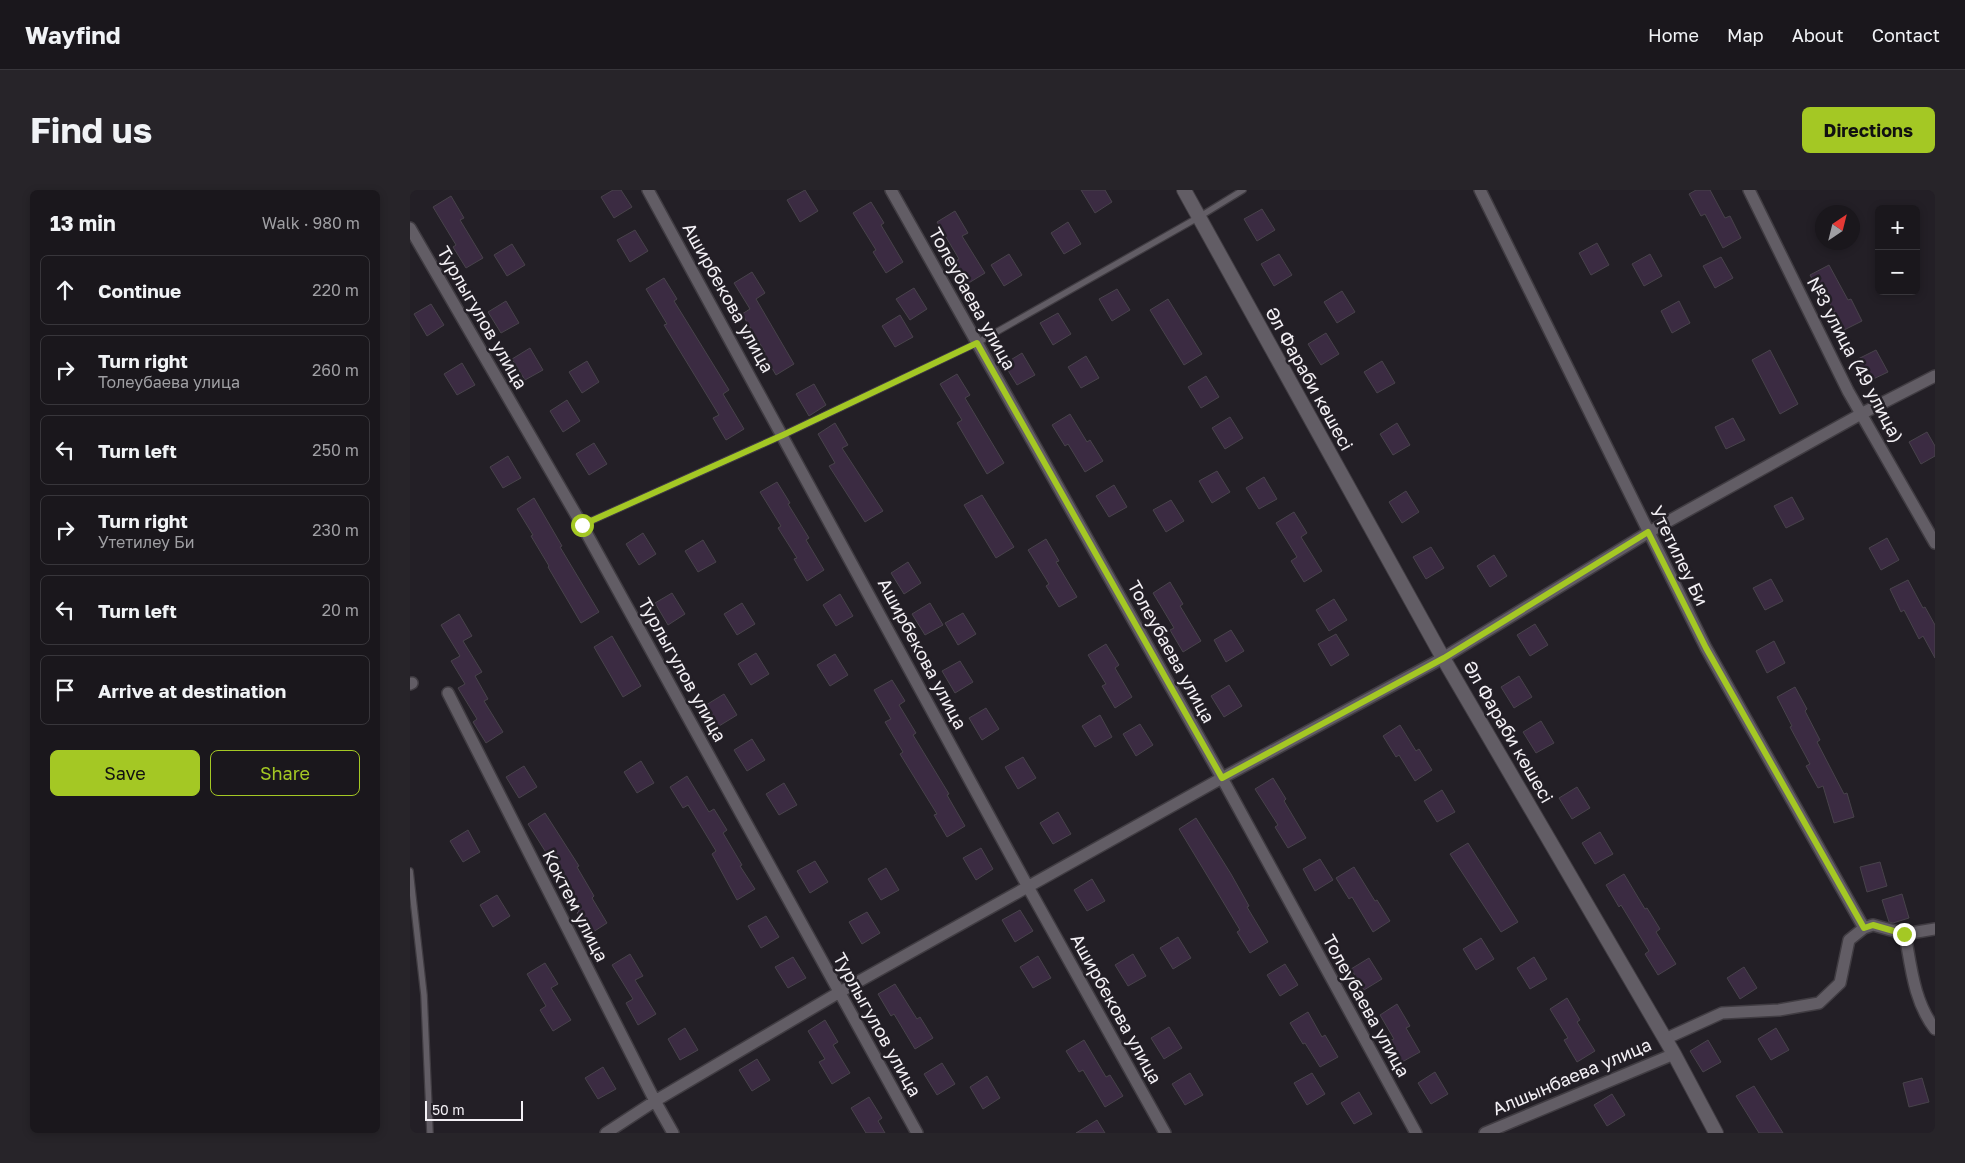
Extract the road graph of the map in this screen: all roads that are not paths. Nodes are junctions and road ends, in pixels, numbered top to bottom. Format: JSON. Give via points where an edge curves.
{"nodes":[{"id":1,"x":648,"y":190,"type":"edge"},
{"id":2,"x":890,"y":190,"type":"edge"},
{"id":3,"x":1184,"y":190,"type":"edge"},
{"id":4,"x":1243,"y":190,"type":"edge"},
{"id":5,"x":1480,"y":190,"type":"edge"},
{"id":6,"x":1749,"y":190,"type":"edge"},
{"id":7,"x":1199,"y":217,"type":"junction"},
{"id":8,"x":410,"y":228,"type":"edge"},
{"id":9,"x":977,"y":343,"type":"junction"},
{"id":10,"x":1935,"y":376,"type":"edge"},
{"id":11,"x":1860,"y":414,"type":"junction"},
{"id":12,"x":783,"y":435,"type":"junction"},
{"id":13,"x":582,"y":525,"type":"junction"},
{"id":14,"x":1648,"y":532,"type":"junction"},
{"id":15,"x":1935,"y":543,"type":"edge"},
{"id":16,"x":1444,"y":658,"type":"junction"},
{"id":17,"x":448,"y":693,"type":"dead end"},
{"id":18,"x":1222,"y":778,"type":"junction"},
{"id":19,"x":410,"y":871,"type":"edge"},
{"id":20,"x":1028,"y":886,"type":"junction"},
{"id":21,"x":1864,"y":928,"type":"junction"},
{"id":22,"x":1935,"y":929,"type":"edge"},
{"id":23,"x":1904,"y":934,"type":"junction"},
{"id":24,"x":838,"y":993,"type":"junction"},
{"id":25,"x":1935,"y":1029,"type":"edge"},
{"id":26,"x":1665,"y":1039,"type":"junction"},
{"id":27,"x":1674,"y":1054,"type":"junction"},
{"id":28,"x":655,"y":1102,"type":"junction"},
{"id":29,"x":430,"y":1133,"type":"edge"},
{"id":30,"x":606,"y":1133,"type":"edge"},
{"id":31,"x":674,"y":1133,"type":"edge"},
{"id":32,"x":917,"y":1133,"type":"edge"},
{"id":33,"x":1165,"y":1133,"type":"edge"},
{"id":34,"x":1416,"y":1133,"type":"edge"},
{"id":35,"x":1485,"y":1133,"type":"edge"},
{"id":36,"x":1716,"y":1133,"type":"edge"}],
"edges":[{"from":1,"to":12,"type":"street","name":"Аширбекова улица"},
{"from":2,"to":9,"type":"street","name":"Толеубаева улица"},
{"from":3,"to":7,"type":"street","name":"Әл Фараби көшесі"},
{"from":4,"to":7,"type":"lane"},
{"from":5,"to":14,"type":"street","name":"Утетилеу Би"},
{"from":6,"to":11,"type":"street","name":"№3 улица (49 улица)"},
{"from":7,"to":9,"type":"lane"},
{"from":7,"to":16,"type":"street","name":"Әл Фараби көшесі"},
{"from":8,"to":13,"type":"street","name":"Турлыгулов улица"},
{"from":9,"to":12,"type":"lane"},
{"from":9,"to":18,"type":"street","name":"Толеубаева улица"},
{"from":10,"to":11,"type":"street"},
{"from":11,"to":14,"type":"street"},
{"from":11,"to":15,"type":"street","name":"№3 улица (49 улица)"},
{"from":12,"to":13,"type":"lane"},
{"from":12,"to":20,"type":"street","name":"Аширбекова улица"},
{"from":13,"to":24,"type":"street","name":"Турлыгулов улица"},
{"from":14,"to":16,"type":"street"},
{"from":14,"to":21,"type":"street","name":"Утетилеу Би","via":[[1706,648]]},
{"from":16,"to":18,"type":"street"},
{"from":16,"to":26,"type":"street","name":"Әл Фараби көшесі"},
{"from":17,"to":28,"type":"street","name":"Коктем улица"},
{"from":18,"to":20,"type":"street"},
{"from":18,"to":34,"type":"street","name":"Толеубаева улица"},
{"from":19,"to":29,"type":"lane","via":[[424,995]]},
{"from":20,"to":24,"type":"street"},
{"from":20,"to":33,"type":"street","name":"Аширбекова улица"},
{"from":21,"to":23,"type":"street","via":[[1873,925]]},
{"from":21,"to":26,"type":"street","via":[[1849,940],[1840,983],[1818,1003],[1779,1010],[1722,1013]]},
{"from":22,"to":23,"type":"street"},
{"from":23,"to":25,"type":"street","via":[[1918,1000],[1925,1017]]},
{"from":24,"to":28,"type":"street"},
{"from":24,"to":32,"type":"street","name":"Турлыгулов улица"},
{"from":26,"to":27,"type":"street","name":"Әл Фараби көшесі"},
{"from":27,"to":35,"type":"street","name":"Алшынбаева улица"},
{"from":27,"to":36,"type":"street","name":"Әл Фараби көшесі"},
{"from":28,"to":30,"type":"street"},
{"from":28,"to":31,"type":"street","name":"Коктем улица"}]}
